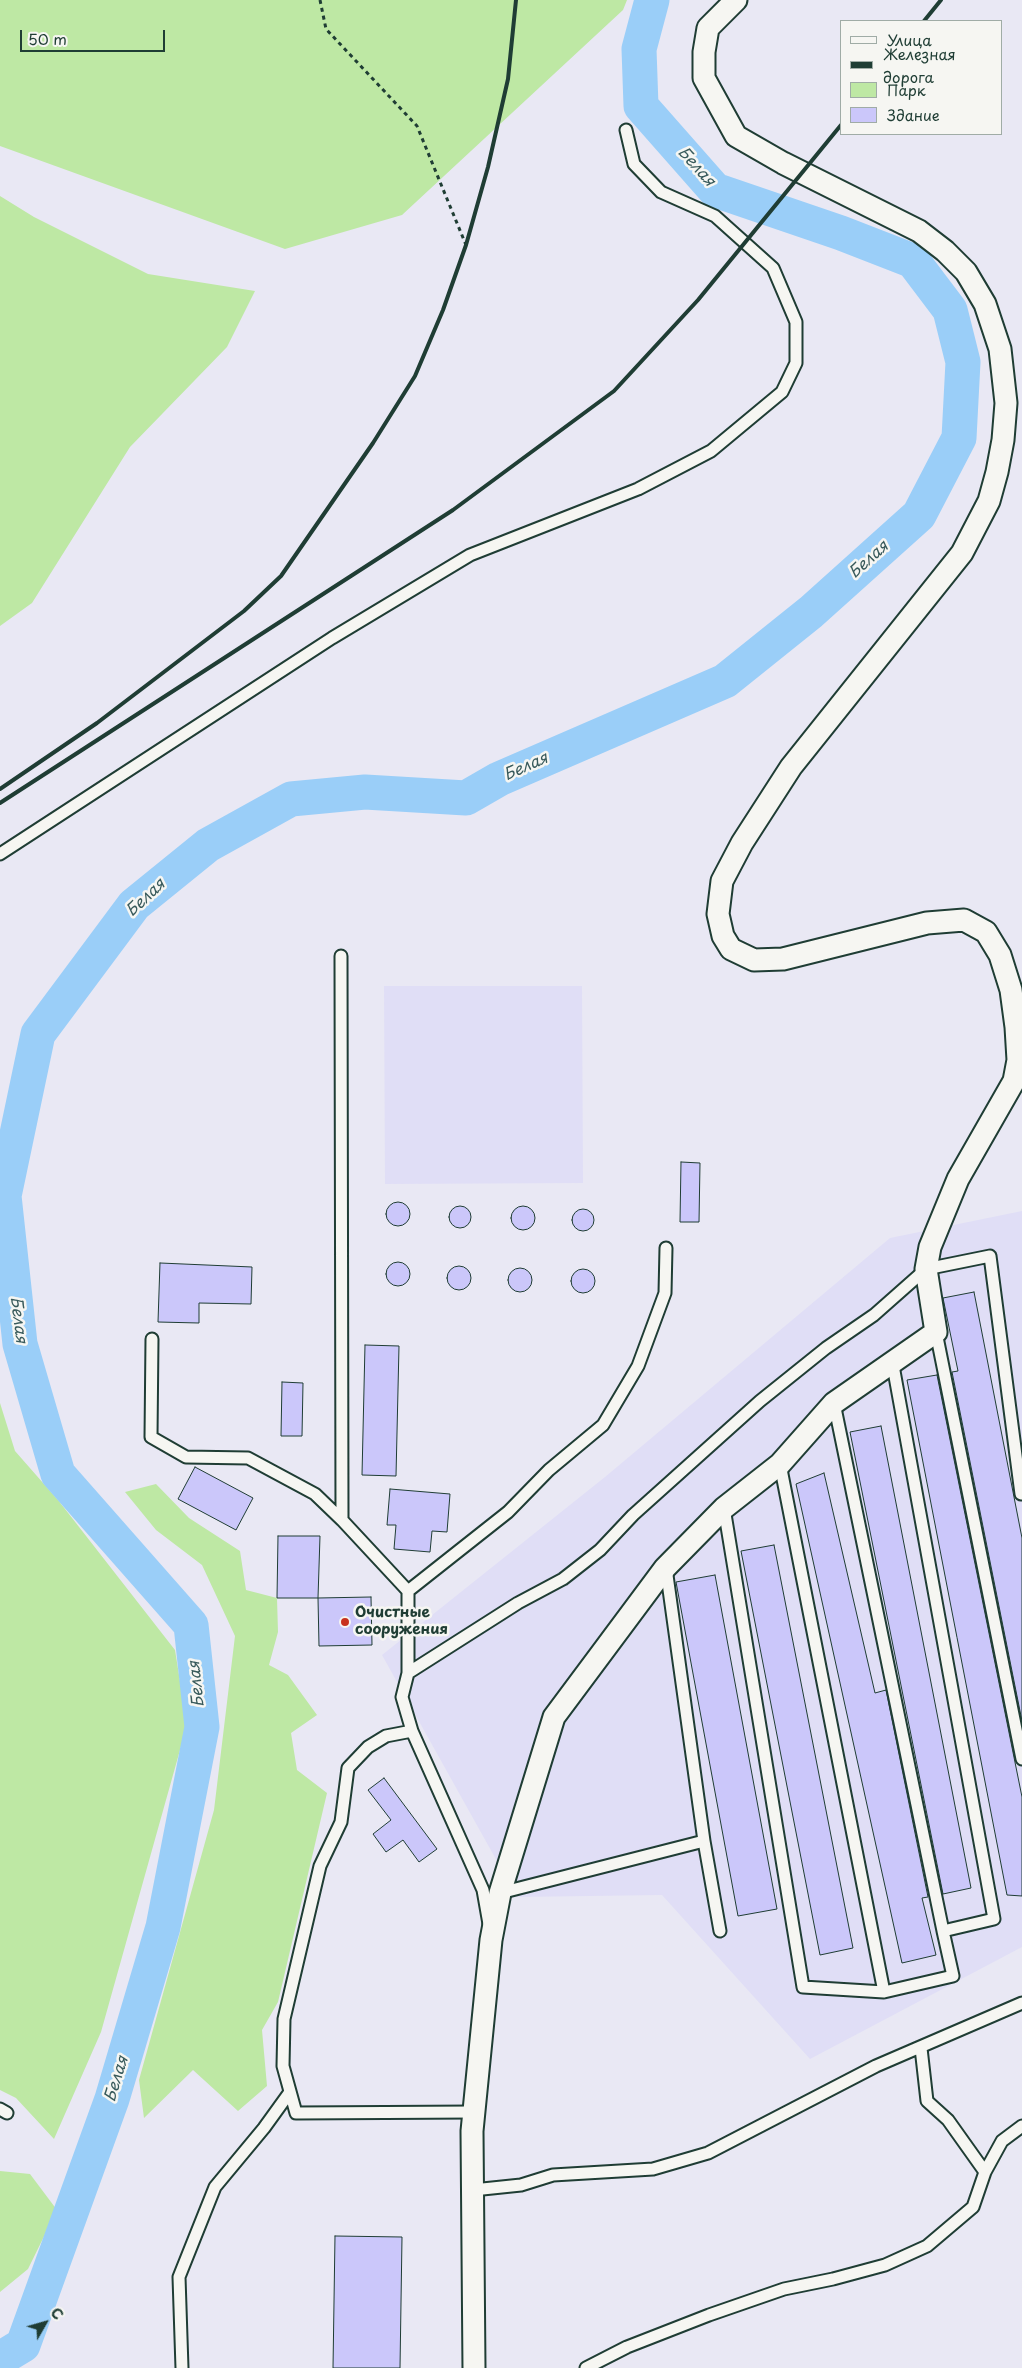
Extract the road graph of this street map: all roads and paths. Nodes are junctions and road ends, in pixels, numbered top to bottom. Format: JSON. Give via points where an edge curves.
{"nodes":[{"id":1,"x":320,"y":0,"type":"edge"},
{"id":2,"x":720,"y":0,"type":"edge"},
{"id":3,"x":736,"y":0,"type":"edge"},
{"id":4,"x":708,"y":28,"type":"junction"},
{"id":5,"x":626,"y":130,"type":"dead end"},
{"id":6,"x":466,"y":245,"type":"dead end"},
{"id":7,"x":0,"y":854,"type":"edge"},
{"id":8,"x":341,"y":956,"type":"dead end"},
{"id":9,"x":666,"y":1248,"type":"dead end"},
{"id":10,"x":926,"y":1269,"type":"junction"},
{"id":11,"x":936,"y":1332,"type":"junction"},
{"id":12,"x":152,"y":1339,"type":"dead end"},
{"id":13,"x":892,"y":1360,"type":"junction"},
{"id":14,"x":834,"y":1403,"type":"junction"},
{"id":15,"x":780,"y":1464,"type":"junction"},
{"id":16,"x":1021,"y":1494,"type":"edge"},
{"id":17,"x":724,"y":1508,"type":"junction"},
{"id":18,"x":342,"y":1520,"type":"junction"},
{"id":19,"x":666,"y":1568,"type":"junction"},
{"id":20,"x":408,"y":1590,"type":"junction"},
{"id":21,"x":408,"y":1673,"type":"junction"},
{"id":22,"x":412,"y":1731,"type":"junction"},
{"id":23,"x":1022,"y":1759,"type":"edge"},
{"id":24,"x":704,"y":1841,"type":"junction"},
{"id":25,"x":500,"y":1892,"type":"junction"},
{"id":26,"x":720,"y":1931,"type":"dead end"},
{"id":27,"x":943,"y":1931,"type":"junction"},
{"id":28,"x":491,"y":1940,"type":"junction"},
{"id":29,"x":884,"y":1992,"type":"junction"},
{"id":30,"x":1022,"y":2002,"type":"edge"},
{"id":31,"x":921,"y":2048,"type":"junction"},
{"id":32,"x":290,"y":2092,"type":"junction"},
{"id":33,"x":474,"y":2112,"type":"junction"},
{"id":34,"x":1022,"y":2126,"type":"edge"},
{"id":35,"x":985,"y":2172,"type":"junction"},
{"id":36,"x":473,"y":2190,"type":"junction"},
{"id":37,"x":182,"y":2368,"type":"edge"},
{"id":38,"x":474,"y":2368,"type":"edge"},
{"id":39,"x":586,"y":2368,"type":"edge"}],
"edges":[{"from":1,"to":6,"type":"path","via":[[326,29],[417,126]]},
{"from":2,"to":4,"type":"lane"},
{"from":3,"to":4,"type":"street"},
{"from":4,"to":10,"type":"street","via":[[704,78],[736,136],[911,227],[945,251],[966,272],[985,304],[1000,349],[1005,412],[999,464],[989,501],[962,553],[791,767],[722,880],[718,914],[723,936],[731,949],[754,960],[783,959],[926,923],[964,920],[986,932],[1000,955],[1011,990],[1016,1027],[1018,1060],[1014,1082],[958,1179],[930,1247]]},
{"from":5,"to":7,"type":"lane","via":[[634,164],[661,192],[715,216],[773,268],[796,322],[796,363],[782,392],[711,451],[638,489],[470,555],[332,638]]},
{"from":8,"to":18,"type":"lane"},
{"from":9,"to":20,"type":"lane","via":[[665,1293],[638,1366],[603,1424],[549,1470],[508,1512]]},
{"from":10,"to":11,"type":"street"},
{"from":10,"to":16,"type":"lane","via":[[990,1256]]},
{"from":10,"to":21,"type":"lane","via":[[874,1315],[826,1348],[760,1401],[633,1515],[600,1550],[563,1579],[518,1603]]},
{"from":11,"to":13,"type":"street"},
{"from":11,"to":23,"type":"lane"},
{"from":12,"to":18,"type":"lane","via":[[152,1437],[186,1457],[248,1458],[315,1494]]},
{"from":13,"to":14,"type":"street"},
{"from":13,"to":27,"type":"lane","via":[[994,1919]]},
{"from":14,"to":15,"type":"street"},
{"from":14,"to":27,"type":"lane"},
{"from":15,"to":17,"type":"street"},
{"from":15,"to":29,"type":"lane"},
{"from":17,"to":19,"type":"street"},
{"from":17,"to":29,"type":"lane","via":[[803,1987]]},
{"from":18,"to":20,"type":"lane"},
{"from":19,"to":24,"type":"lane"},
{"from":19,"to":25,"type":"street","via":[[554,1717]]},
{"from":20,"to":21,"type":"lane"},
{"from":21,"to":22,"type":"lane","via":[[402,1697]]},
{"from":22,"to":28,"type":"lane","via":[[483,1890]]},
{"from":22,"to":32,"type":"lane","via":[[386,1736],[368,1747],[348,1768],[341,1822],[320,1866],[284,2019],[283,2066]]},
{"from":24,"to":25,"type":"lane"},
{"from":24,"to":26,"type":"lane"},
{"from":25,"to":28,"type":"street"},
{"from":27,"to":29,"type":"lane","via":[[953,1976]]},
{"from":28,"to":33,"type":"street"},
{"from":30,"to":31,"type":"lane"},
{"from":31,"to":35,"type":"lane","via":[[927,2101],[948,2120]]},
{"from":31,"to":36,"type":"lane","via":[[876,2066],[708,2153],[678,2163],[653,2169],[553,2175],[521,2185]]},
{"from":32,"to":33,"type":"lane","via":[[296,2113]]},
{"from":32,"to":37,"type":"lane","via":[[215,2187],[182,2268],[179,2277]]},
{"from":33,"to":36,"type":"street"},
{"from":34,"to":35,"type":"lane","via":[[1002,2140]]},
{"from":35,"to":39,"type":"lane","via":[[973,2207],[927,2246],[885,2265],[784,2289],[709,2314],[627,2347]]},
{"from":36,"to":38,"type":"street"}]}
